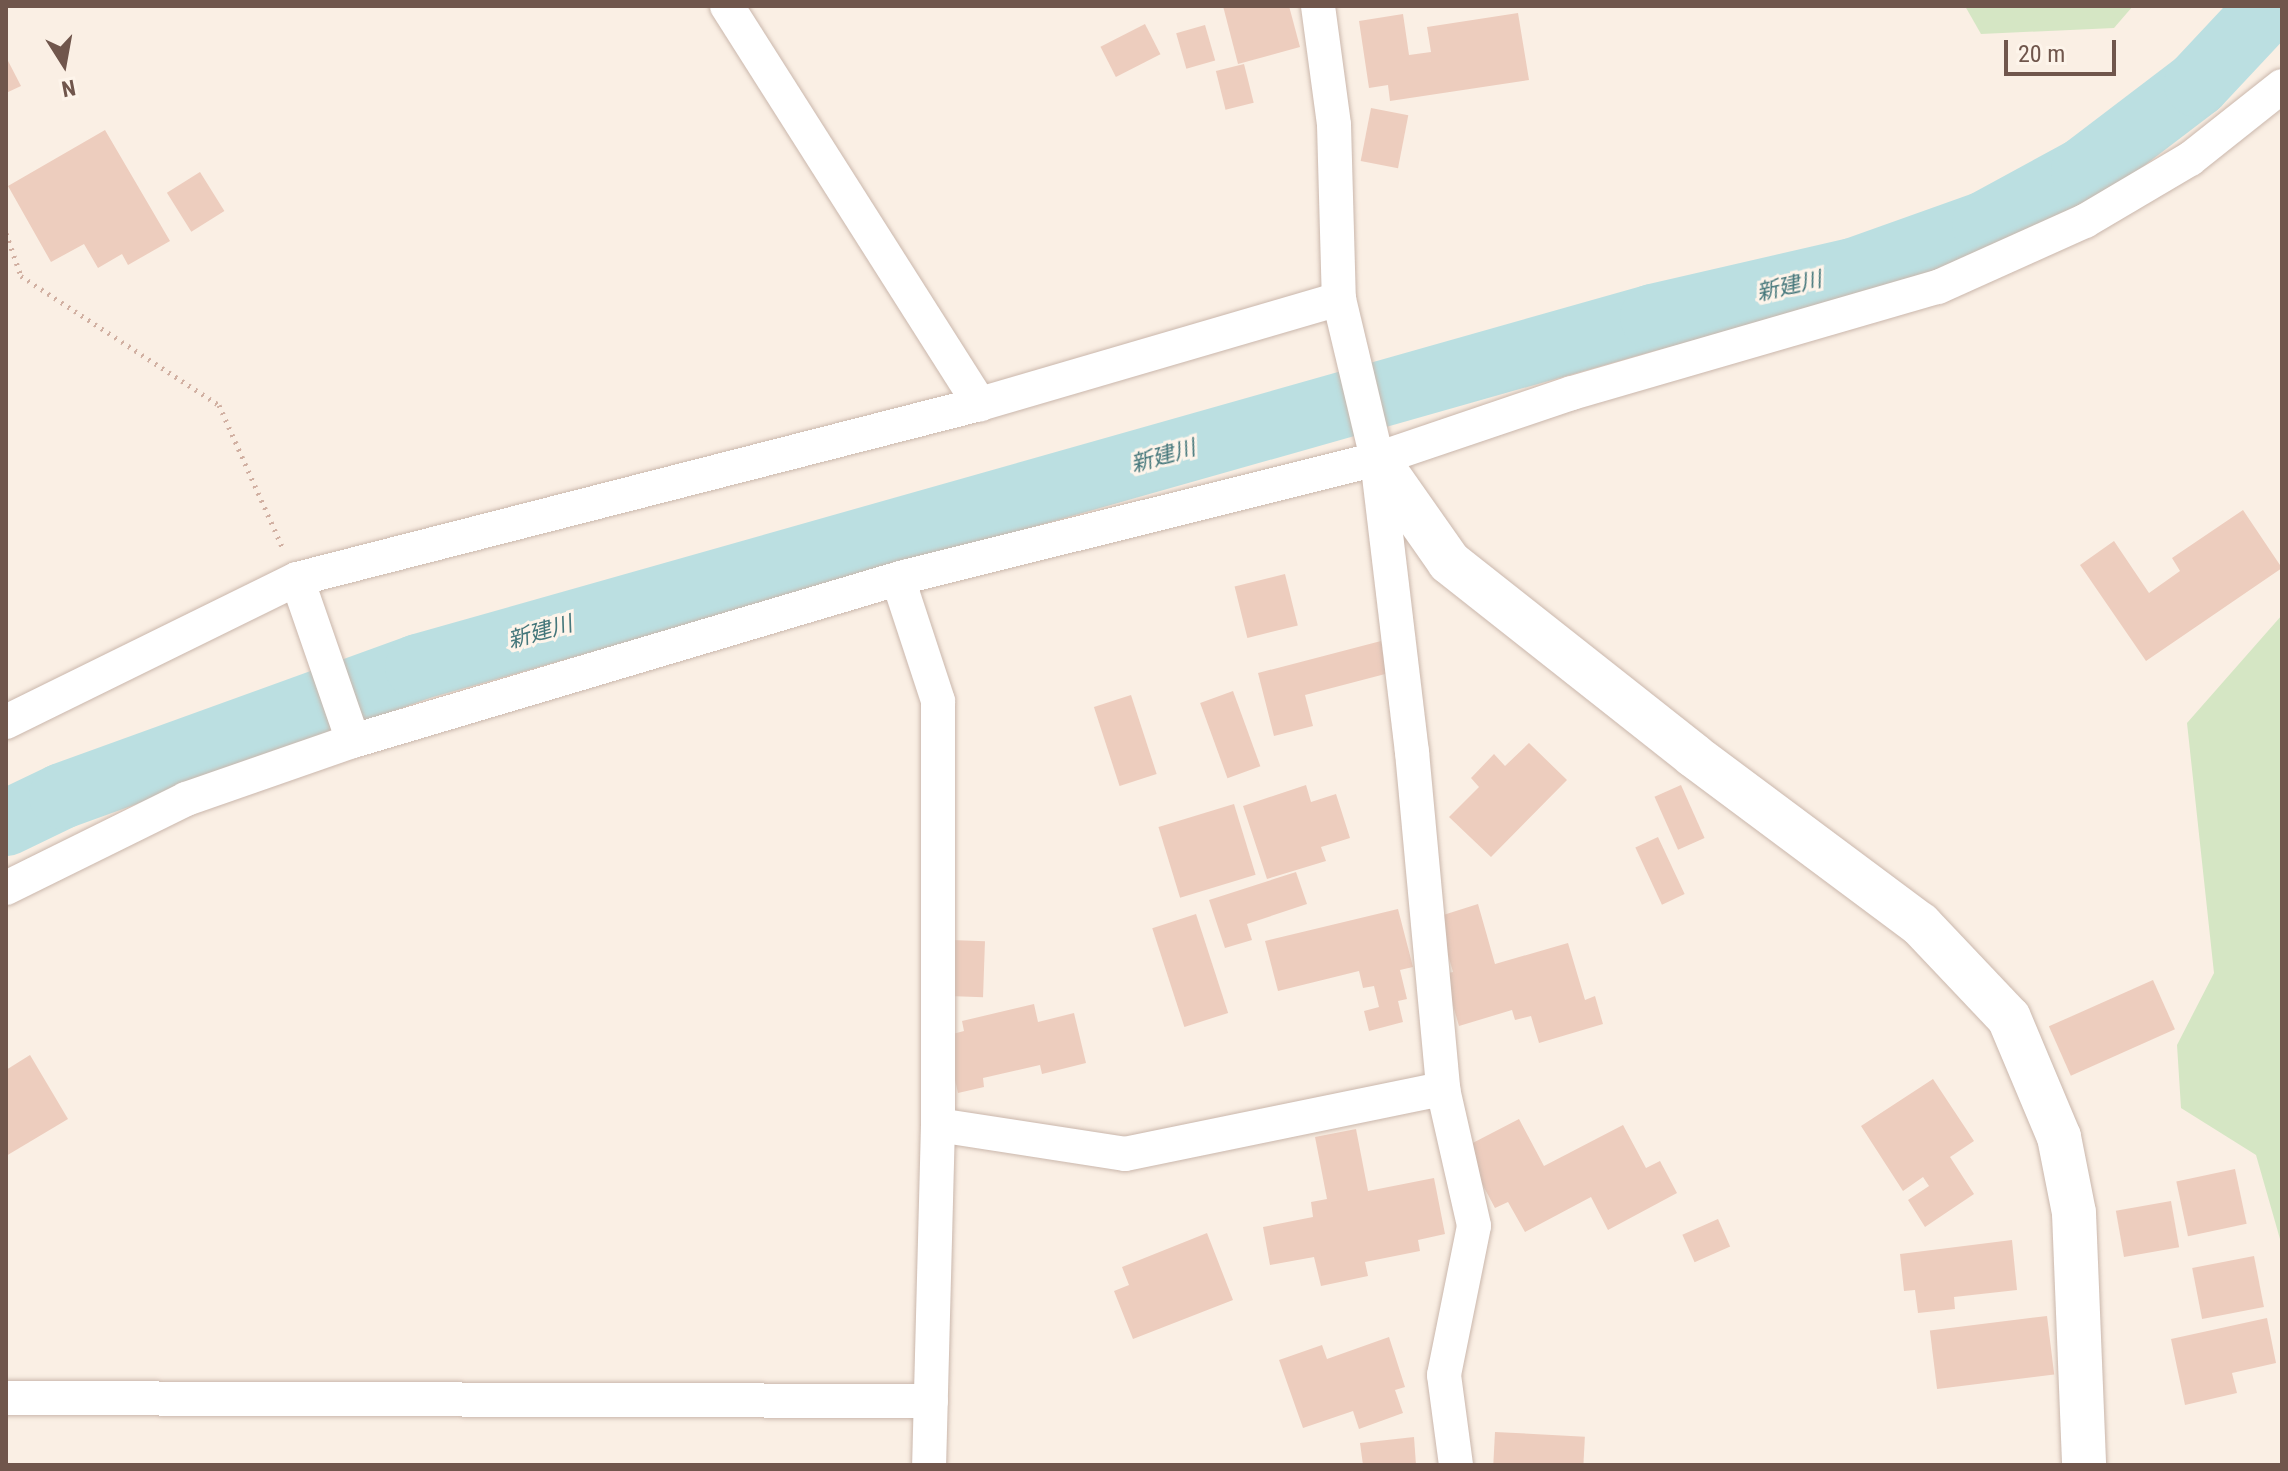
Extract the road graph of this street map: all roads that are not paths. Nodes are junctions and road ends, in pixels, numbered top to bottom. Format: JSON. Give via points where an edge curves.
{"nodes":[{"id":1,"x":727,"y":6,"type":"edge"},
{"id":2,"x":1318,"y":6,"type":"edge"},
{"id":3,"x":2282,"y":86,"type":"edge"},
{"id":4,"x":1342,"y":307,"type":"junction"},
{"id":5,"x":980,"y":404,"type":"junction"},
{"id":6,"x":1375,"y":450,"type":"junction"},
{"id":7,"x":297,"y":579,"type":"junction"},
{"id":8,"x":898,"y":579,"type":"junction"},
{"id":9,"x":6,"y":722,"type":"edge"},
{"id":10,"x":349,"y":731,"type":"junction"},
{"id":11,"x":6,"y":888,"type":"edge"},
{"id":12,"x":1443,"y":1089,"type":"junction"},
{"id":13,"x":938,"y":1125,"type":"junction"},
{"id":14,"x":6,"y":1398,"type":"edge"},
{"id":15,"x":931,"y":1401,"type":"junction"},
{"id":16,"x":929,"y":1465,"type":"edge"},
{"id":17,"x":1456,"y":1465,"type":"edge"},
{"id":18,"x":2084,"y":1465,"type":"edge"}],
"edges":[{"from":1,"to":5,"type":"street"},
{"from":2,"to":4,"type":"street","via":[[1334,125]]},
{"from":3,"to":6,"type":"street","via":[[2190,159],[2085,221],[1938,287]]},
{"from":4,"to":5,"type":"street"},
{"from":4,"to":6,"type":"street"},
{"from":5,"to":7,"type":"street"},
{"from":6,"to":8,"type":"street"},
{"from":6,"to":12,"type":"street","via":[[1412,752]]},
{"from":6,"to":18,"type":"street","via":[[1449,562],[1693,755],[1920,924],[2009,1018],[2059,1137],[2074,1213]]},
{"from":7,"to":9,"type":"street"},
{"from":7,"to":10,"type":"street"},
{"from":8,"to":10,"type":"street"},
{"from":8,"to":13,"type":"street","via":[[938,701]]},
{"from":10,"to":11,"type":"street","via":[[186,799]]},
{"from":12,"to":13,"type":"street","via":[[1125,1154]]},
{"from":12,"to":17,"type":"street","via":[[1474,1226],[1444,1375]]},
{"from":13,"to":15,"type":"street"},
{"from":14,"to":15,"type":"street"},
{"from":15,"to":16,"type":"street"}]}
